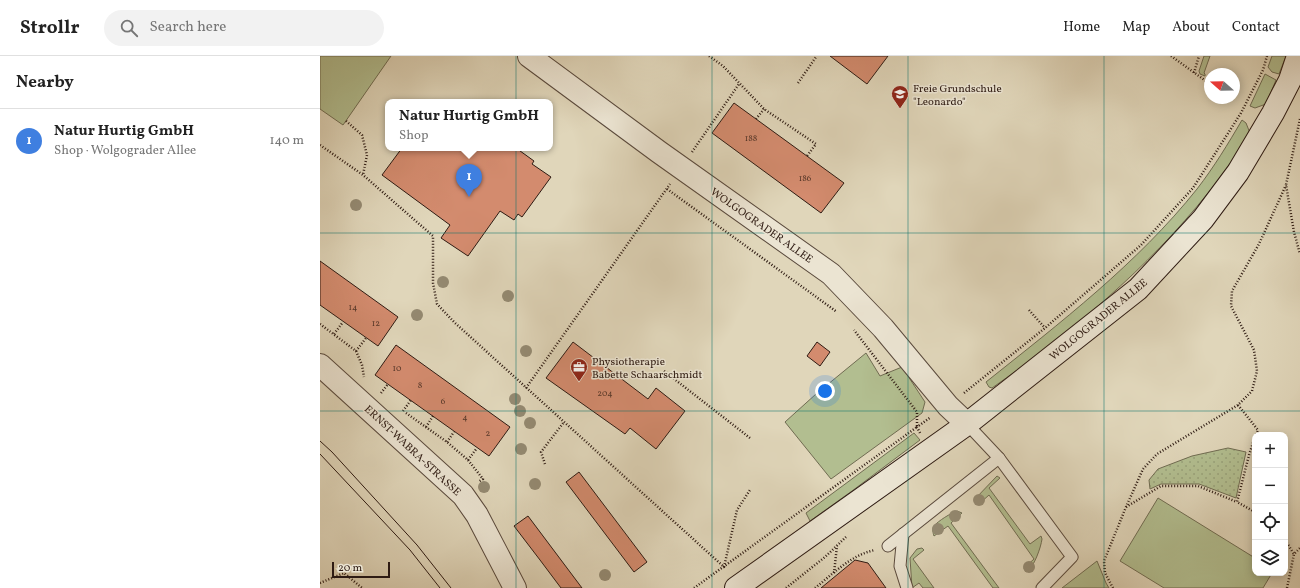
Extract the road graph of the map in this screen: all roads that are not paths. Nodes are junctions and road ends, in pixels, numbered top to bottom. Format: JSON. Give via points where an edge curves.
{"nodes":[{"id":1,"x":530,"y":56,"type":"edge"},
{"id":2,"x":1298,"y":56,"type":"edge"},
{"id":3,"x":320,"y":365,"type":"edge"},
{"id":4,"x":967,"y":424,"type":"junction"},
{"id":5,"x":999,"y":458,"type":"junction"},
{"id":6,"x":903,"y":534,"type":"junction"},
{"id":7,"x":888,"y":546,"type":"road end"},
{"id":8,"x":515,"y":588,"type":"edge"},
{"id":9,"x":736,"y":588,"type":"edge"},
{"id":10,"x":907,"y":588,"type":"edge"},
{"id":11,"x":1042,"y":588,"type":"edge"}],
"edges":[{"from":1,"to":4,"type":"street","name":"WOLGOGRADER ALLEE","via":[[681,168],[831,274],[883,328],[948,406]]},
{"from":2,"to":4,"type":"street","name":"WOLGOGRADER ALLEE","via":[[1290,80],[1273,113],[1238,172],[1203,220],[1138,289]]},
{"from":3,"to":8,"type":"street","name":"ERNST-WABRA-STRASSE","via":[[463,495]]},
{"from":4,"to":5,"type":"lane"},
{"from":4,"to":9,"type":"street","name":"WOLGOGRADER ALLEE"},
{"from":5,"to":6,"type":"lane"},
{"from":5,"to":11,"type":"lane","via":[[1072,557]]},
{"from":6,"to":7,"type":"lane"},
{"from":6,"to":10,"type":"lane","via":[[900,566]]}]}
